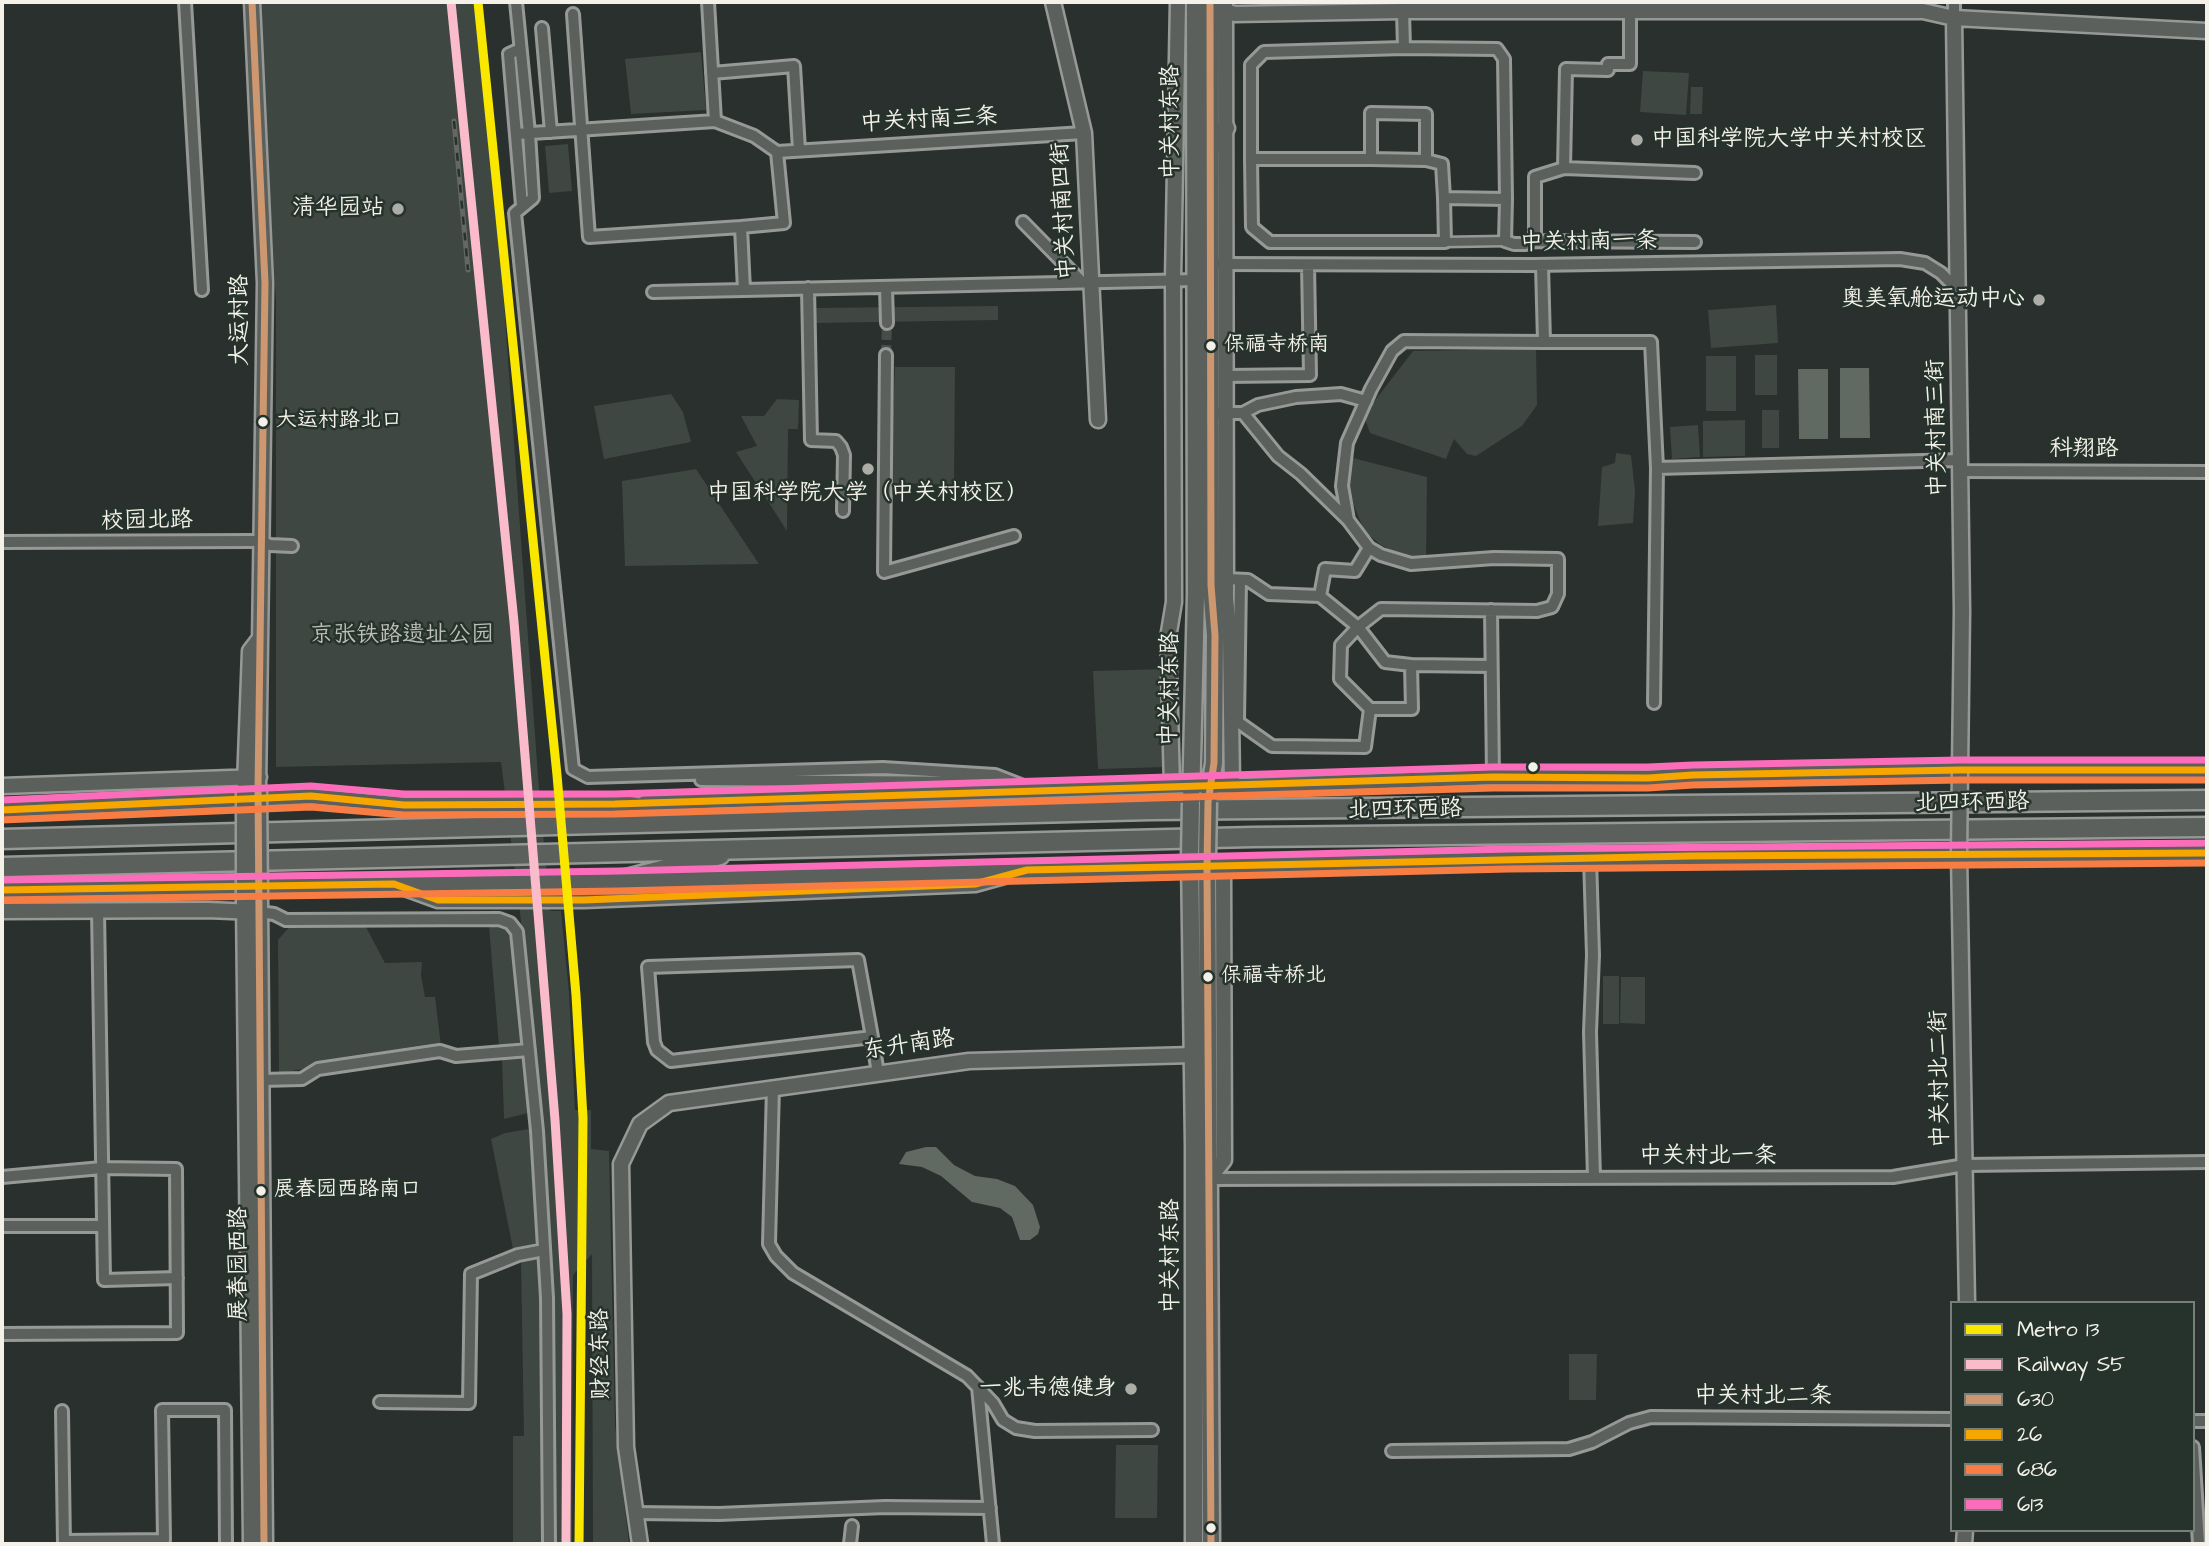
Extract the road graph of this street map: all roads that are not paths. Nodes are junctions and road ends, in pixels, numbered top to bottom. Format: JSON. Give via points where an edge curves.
{"nodes":[{"id":1,"x":185,"y":2,"type":"edge"},
{"id":2,"x":252,"y":2,"type":"edge"},
{"id":3,"x":516,"y":2,"type":"edge"},
{"id":4,"x":708,"y":2,"type":"edge"},
{"id":5,"x":1053,"y":2,"type":"edge"},
{"id":6,"x":1178,"y":2,"type":"edge"},
{"id":7,"x":1954,"y":2,"type":"edge"},
{"id":8,"x":1210,"y":6,"type":"edge"},
{"id":9,"x":1404,"y":11,"type":"junction"},
{"id":10,"x":1630,"y":11,"type":"junction"},
{"id":11,"x":573,"y":14,"type":"dead end"},
{"id":12,"x":1954,"y":18,"type":"junction"},
{"id":13,"x":542,"y":28,"type":"dead end"},
{"id":14,"x":2207,"y":31,"type":"edge"},
{"id":15,"x":1404,"y":48,"type":"junction"},
{"id":16,"x":520,"y":49,"type":"junction"},
{"id":17,"x":712,"y":73,"type":"junction"},
{"id":18,"x":715,"y":121,"type":"junction"},
{"id":19,"x":1226,"y":128,"type":"junction"},
{"id":20,"x":581,"y":131,"type":"junction"},
{"id":21,"x":551,"y":132,"type":"junction"},
{"id":22,"x":529,"y":133,"type":"junction"},
{"id":23,"x":1084,"y":133,"type":"junction"},
{"id":24,"x":516,"y":134,"type":"junction"},
{"id":25,"x":799,"y":150,"type":"junction"},
{"id":26,"x":1210,"y":150,"type":"junction"},
{"id":27,"x":777,"y":152,"type":"junction"},
{"id":28,"x":1251,"y":159,"type":"junction"},
{"id":29,"x":1371,"y":159,"type":"junction"},
{"id":30,"x":1426,"y":160,"type":"junction"},
{"id":31,"x":1564,"y":168,"type":"junction"},
{"id":32,"x":1695,"y":173,"type":"dead end"},
{"id":33,"x":1444,"y":198,"type":"junction"},
{"id":34,"x":1506,"y":199,"type":"junction"},
{"id":35,"x":522,"y":205,"type":"junction"},
{"id":36,"x":1023,"y":222,"type":"dead end"},
{"id":37,"x":741,"y":226,"type":"junction"},
{"id":38,"x":1505,"y":241,"type":"junction"},
{"id":39,"x":1444,"y":242,"type":"junction"},
{"id":40,"x":1695,"y":242,"type":"dead end"},
{"id":41,"x":1530,"y":243,"type":"junction"},
{"id":42,"x":1218,"y":264,"type":"junction"},
{"id":43,"x":1308,"y":265,"type":"junction"},
{"id":44,"x":1538,"y":265,"type":"junction"},
{"id":45,"x":1172,"y":280,"type":"junction"},
{"id":46,"x":1195,"y":280,"type":"junction"},
{"id":47,"x":1087,"y":282,"type":"junction"},
{"id":48,"x":886,"y":287,"type":"junction"},
{"id":49,"x":808,"y":288,"type":"junction"},
{"id":50,"x":1957,"y":289,"type":"junction"},
{"id":51,"x":202,"y":290,"type":"dead end"},
{"id":52,"x":744,"y":290,"type":"junction"},
{"id":53,"x":653,"y":292,"type":"dead end"},
{"id":54,"x":887,"y":323,"type":"tunnel mouth"},
{"id":55,"x":1544,"y":342,"type":"junction"},
{"id":56,"x":886,"y":355,"type":"tunnel mouth"},
{"id":57,"x":1226,"y":376,"type":"junction"},
{"id":58,"x":1366,"y":401,"type":"junction"},
{"id":59,"x":1243,"y":412,"type":"junction"},
{"id":60,"x":1218,"y":413,"type":"junction"},
{"id":61,"x":1098,"y":421,"type":"dead end"},
{"id":62,"x":1961,"y":466,"type":"junction"},
{"id":63,"x":1657,"y":468,"type":"junction"},
{"id":64,"x":2207,"y":472,"type":"edge"},
{"id":65,"x":844,"y":511,"type":"dead end"},
{"id":66,"x":1348,"y":520,"type":"junction"},
{"id":67,"x":1013,"y":536,"type":"dead end"},
{"id":68,"x":261,"y":541,"type":"junction"},
{"id":69,"x":2,"y":542,"type":"edge"},
{"id":70,"x":292,"y":546,"type":"dead end"},
{"id":71,"x":1369,"y":548,"type":"junction"},
{"id":72,"x":1233,"y":579,"type":"junction"},
{"id":73,"x":1320,"y":596,"type":"junction"},
{"id":74,"x":1491,"y":610,"type":"junction"},
{"id":75,"x":1358,"y":627,"type":"junction"},
{"id":76,"x":1411,"y":665,"type":"junction"},
{"id":77,"x":1492,"y":666,"type":"junction"},
{"id":78,"x":1654,"y":703,"type":"dead end"},
{"id":79,"x":1370,"y":709,"type":"junction"},
{"id":80,"x":1960,"y":770,"type":"junction"},
{"id":81,"x":2207,"y":770,"type":"edge"},
{"id":82,"x":664,"y":776,"type":"junction"},
{"id":83,"x":1493,"y":777,"type":"junction"},
{"id":84,"x":252,"y":783,"type":"junction"},
{"id":85,"x":1172,"y":785,"type":"junction"},
{"id":86,"x":1191,"y":785,"type":"junction"},
{"id":87,"x":1210,"y":785,"type":"junction"},
{"id":88,"x":1232,"y":785,"type":"junction"},
{"id":89,"x":2,"y":786,"type":"edge"},
{"id":90,"x":1034,"y":790,"type":"junction"},
{"id":91,"x":986,"y":792,"type":"junction"},
{"id":92,"x":2207,"y":800,"type":"edge"},
{"id":93,"x":615,"y":804,"type":"junction"},
{"id":94,"x":2,"y":810,"type":"edge"},
{"id":95,"x":735,"y":821,"type":"junction"},
{"id":96,"x":2207,"y":827,"type":"edge"},
{"id":97,"x":2,"y":839,"type":"edge"},
{"id":98,"x":750,"y":848,"type":"junction"},
{"id":99,"x":2207,"y":853,"type":"edge"},
{"id":100,"x":1959,"y":855,"type":"junction"},
{"id":101,"x":1590,"y":858,"type":"junction"},
{"id":102,"x":1190,"y":862,"type":"junction"},
{"id":103,"x":1212,"y":863,"type":"junction"},
{"id":104,"x":2,"y":867,"type":"edge"},
{"id":105,"x":1027,"y":870,"type":"junction"},
{"id":106,"x":619,"y":881,"type":"junction"},
{"id":107,"x":394,"y":884,"type":"junction"},
{"id":108,"x":2,"y":890,"type":"edge"},
{"id":109,"x":252,"y":906,"type":"junction"},
{"id":110,"x":97,"y":910,"type":"junction"},
{"id":111,"x":2,"y":911,"type":"edge"},
{"id":112,"x":872,"y":1037,"type":"junction"},
{"id":113,"x":529,"y":1050,"type":"junction"},
{"id":114,"x":1193,"y":1055,"type":"junction"},
{"id":115,"x":878,"y":1073,"type":"junction"},
{"id":116,"x":261,"y":1080,"type":"junction"},
{"id":117,"x":773,"y":1087,"type":"junction"},
{"id":118,"x":640,"y":1124,"type":"joint"},
{"id":119,"x":2207,"y":1162,"type":"edge"},
{"id":120,"x":1965,"y":1165,"type":"junction"},
{"id":121,"x":102,"y":1168,"type":"junction"},
{"id":122,"x":2,"y":1177,"type":"edge"},
{"id":123,"x":1594,"y":1178,"type":"junction"},
{"id":124,"x":1209,"y":1179,"type":"junction"},
{"id":125,"x":2,"y":1226,"type":"edge"},
{"id":126,"x":103,"y":1226,"type":"junction"},
{"id":127,"x":544,"y":1250,"type":"junction"},
{"id":128,"x":177,"y":1278,"type":"junction"},
{"id":129,"x":1967,"y":1301,"type":"edge"},
{"id":130,"x":2,"y":1334,"type":"edge"},
{"id":131,"x":978,"y":1387,"type":"junction"},
{"id":132,"x":380,"y":1402,"type":"dead end"},
{"id":133,"x":62,"y":1411,"type":"dead end"},
{"id":134,"x":1950,"y":1419,"type":"edge"},
{"id":135,"x":1153,"y":1430,"type":"dead end"},
{"id":136,"x":1392,"y":1451,"type":"dead end"},
{"id":137,"x":2195,"y":1479,"type":"edge"},
{"id":138,"x":990,"y":1508,"type":"junction"},
{"id":139,"x":635,"y":1513,"type":"junction"},
{"id":140,"x":852,"y":1526,"type":"dead end"},
{"id":141,"x":64,"y":1542,"type":"edge"},
{"id":142,"x":226,"y":1544,"type":"edge"},
{"id":143,"x":252,"y":1544,"type":"edge"},
{"id":144,"x":264,"y":1544,"type":"edge"},
{"id":145,"x":549,"y":1544,"type":"edge"},
{"id":146,"x":640,"y":1544,"type":"edge"},
{"id":147,"x":850,"y":1544,"type":"edge"},
{"id":148,"x":993,"y":1544,"type":"edge"},
{"id":149,"x":1194,"y":1544,"type":"edge"},
{"id":150,"x":1211,"y":1544,"type":"edge"},
{"id":151,"x":2199,"y":1544,"type":"edge"}],
"edges":[{"from":1,"to":51,"type":"street"},
{"from":2,"to":68,"type":"street","name":"大运村路","via":[[265,282]]},
{"from":3,"to":16,"type":"street"},
{"from":4,"to":17,"type":"street"},
{"from":5,"to":23,"type":"street","name":"中关村南四街"},
{"from":6,"to":45,"type":"street","name":"中关村东路"},
{"from":7,"to":12,"type":"street","name":"中关村南三街"},
{"from":8,"to":9,"type":"street","via":[[1235,14]]},
{"from":8,"to":19,"type":"street","name":"中关村东路"},
{"from":8,"to":26,"type":"main road","name":"中关村东路"},
{"from":8,"to":46,"type":"main road","name":"中关村东路"},
{"from":9,"to":10,"type":"street"},
{"from":9,"to":15,"type":"street"},
{"from":10,"to":12,"type":"street","via":[[1923,11]]},
{"from":10,"to":31,"type":"street","via":[[1630,64],[1608,64],[1608,70],[1566,69]]},
{"from":11,"to":20,"type":"street"},
{"from":12,"to":14,"type":"street"},
{"from":12,"to":50,"type":"street","name":"中关村南三街"},
{"from":13,"to":21,"type":"street"},
{"from":15,"to":28,"type":"street","via":[[1264,52],[1251,65]]},
{"from":15,"to":34,"type":"street","via":[[1497,50],[1504,59]]},
{"from":16,"to":22,"type":"street"},
{"from":16,"to":24,"type":"street","via":[[509,54]]},
{"from":17,"to":18,"type":"street"},
{"from":17,"to":25,"type":"street","via":[[794,66]]},
{"from":18,"to":20,"type":"street"},
{"from":18,"to":27,"type":"street","via":[[754,136]]},
{"from":19,"to":26,"type":"main road"},
{"from":19,"to":42,"type":"street","name":"中关村东路"},
{"from":20,"to":21,"type":"street"},
{"from":20,"to":37,"type":"street","via":[[589,237]]},
{"from":21,"to":22,"type":"street"},
{"from":22,"to":24,"type":"street"},
{"from":22,"to":35,"type":"street","via":[[533,198]]},
{"from":23,"to":25,"type":"street","name":"中关村南三条"},
{"from":23,"to":47,"type":"street","name":"中关村南四街"},
{"from":24,"to":35,"type":"street"},
{"from":25,"to":27,"type":"street","name":"中关村南三条"},
{"from":26,"to":42,"type":"main road","name":"中关村东路"},
{"from":27,"to":37,"type":"street","via":[[785,223]]},
{"from":28,"to":29,"type":"street"},
{"from":28,"to":39,"type":"street","via":[[1252,227],[1270,242]]},
{"from":29,"to":30,"type":"street"},
{"from":29,"to":30,"type":"street","via":[[1371,113],[1426,114]]},
{"from":30,"to":33,"type":"street","via":[[1442,164]]},
{"from":31,"to":32,"type":"street"},
{"from":31,"to":41,"type":"street","via":[[1535,177]]},
{"from":33,"to":34,"type":"street"},
{"from":33,"to":39,"type":"street"},
{"from":34,"to":38,"type":"street"},
{"from":35,"to":82,"type":"street","via":[[514,213],[573,769],[588,777]]},
{"from":36,"to":47,"type":"street"},
{"from":37,"to":52,"type":"street"},
{"from":38,"to":39,"type":"street"},
{"from":38,"to":41,"type":"street"},
{"from":40,"to":41,"type":"street"},
{"from":41,"to":44,"type":"street"},
{"from":42,"to":43,"type":"street","name":"中关村南一条"},
{"from":42,"to":57,"type":"street","name":"中关村东路"},
{"from":42,"to":60,"type":"main road","name":"中关村东路"},
{"from":43,"to":44,"type":"street","name":"中关村南一条"},
{"from":43,"to":57,"type":"street","via":[[1310,375]]},
{"from":44,"to":50,"type":"street","name":"中关村南一条","via":[[1900,259],[1925,263]]},
{"from":44,"to":55,"type":"street"},
{"from":45,"to":46,"type":"street"},
{"from":45,"to":47,"type":"street"},
{"from":45,"to":85,"type":"street","name":"中关村东路","via":[[1174,602],[1168,638]]},
{"from":46,"to":86,"type":"main road","name":"中关村东路"},
{"from":47,"to":48,"type":"street"},
{"from":47,"to":61,"type":"street","name":"中关村南四街"},
{"from":48,"to":49,"type":"street"},
{"from":48,"to":54,"type":"street"},
{"from":49,"to":52,"type":"street"},
{"from":49,"to":65,"type":"street","via":[[811,440],[836,441],[841,447]]},
{"from":50,"to":62,"type":"street","name":"中关村南三街"},
{"from":52,"to":53,"type":"street"},
{"from":55,"to":58,"type":"street","via":[[1404,341],[1392,351]]},
{"from":55,"to":63,"type":"street","via":[[1651,342]]},
{"from":56,"to":67,"type":"street","via":[[884,572]]},
{"from":57,"to":60,"type":"street","name":"中关村东路"},
{"from":58,"to":59,"type":"street","via":[[1341,394],[1296,397]]},
{"from":58,"to":66,"type":"street","via":[[1347,443],[1342,486]]},
{"from":59,"to":60,"type":"street"},
{"from":59,"to":66,"type":"street","via":[[1278,456]]},
{"from":60,"to":72,"type":"street","name":"中关村东路"},
{"from":60,"to":87,"type":"main road","name":"中关村东路"},
{"from":62,"to":63,"type":"street","name":"科翔路"},
{"from":62,"to":64,"type":"street","name":"科翔路"},
{"from":62,"to":80,"type":"street","name":"中关村南三街"},
{"from":63,"to":78,"type":"street"},
{"from":66,"to":71,"type":"street"},
{"from":68,"to":69,"type":"street","name":"校园北路"},
{"from":68,"to":70,"type":"street","name":"校园北路"},
{"from":68,"to":84,"type":"street","name":"大运村路","via":[[260,638],[250,651]]},
{"from":71,"to":73,"type":"street","via":[[1355,570],[1325,569]]},
{"from":71,"to":74,"type":"street","via":[[1411,564],[1558,559],[1558,594],[1552,607]]},
{"from":72,"to":73,"type":"street","via":[[1248,580],[1269,594]]},
{"from":72,"to":79,"type":"street","via":[[1238,722],[1272,746],[1365,747]]},
{"from":72,"to":88,"type":"street","name":"中关村东路"},
{"from":73,"to":75,"type":"street"},
{"from":74,"to":75,"type":"street","via":[[1381,609]]},
{"from":74,"to":77,"type":"street"},
{"from":75,"to":76,"type":"street","via":[[1385,662]]},
{"from":75,"to":79,"type":"street","via":[[1341,645],[1340,679]]},
{"from":76,"to":77,"type":"street"},
{"from":76,"to":79,"type":"street","via":[[1412,709]]},
{"from":77,"to":83,"type":"street"},
{"from":80,"to":81,"type":"street","name":"北四环西路"},
{"from":80,"to":83,"type":"street","name":"北四环西路"},
{"from":80,"to":100,"type":"street","name":"中关村南三街","bridge":true},
{"from":82,"to":90,"type":"street","via":[[883,768],[995,775]]},
{"from":82,"to":91,"type":"street","via":[[978,782]]},
{"from":83,"to":88,"type":"street","name":"北四环西路"},
{"from":84,"to":89,"type":"street"},
{"from":84,"to":109,"type":"main road","name":"大运村路","bridge":true},
{"from":85,"to":86,"type":"street","name":"北四环西路"},
{"from":85,"to":90,"type":"street","name":"北四环西路"},
{"from":86,"to":87,"type":"street","name":"北四环西路"},
{"from":86,"to":102,"type":"main road","name":"中关村东路","bridge":true},
{"from":87,"to":88,"type":"street","name":"北四环西路"},
{"from":87,"to":103,"type":"main road","name":"中关村东路","bridge":true},
{"from":90,"to":91,"type":"street","name":"北四环西路"},
{"from":91,"to":93,"type":"street","name":"北四环西路"},
{"from":92,"to":95,"type":"highway","name":"北四环西路","via":[[1220,809]]},
{"from":93,"to":94,"type":"street","name":"北四环西路","via":[[404,805],[311,796]]},
{"from":93,"to":95,"type":"highway"},
{"from":95,"to":97,"type":"highway","name":"北四环西路"},
{"from":96,"to":98,"type":"highway","name":"北四环西路","via":[[1253,837]]},
{"from":98,"to":104,"type":"highway","name":"北四环西路"},
{"from":98,"to":106,"type":"highway"},
{"from":99,"to":100,"type":"street"},
{"from":100,"to":101,"type":"street"},
{"from":100,"to":120,"type":"street","name":"中关村北二街"},
{"from":101,"to":103,"type":"street"},
{"from":101,"to":123,"type":"street"},
{"from":102,"to":103,"type":"street"},
{"from":102,"to":105,"type":"street"},
{"from":102,"to":114,"type":"main road","name":"中关村东路"},
{"from":103,"to":124,"type":"main road","name":"中关村东路"},
{"from":105,"to":106,"type":"street"},
{"from":105,"to":107,"type":"street","via":[[975,884],[584,900],[438,900]]},
{"from":106,"to":107,"type":"street"},
{"from":107,"to":108,"type":"street"},
{"from":109,"to":110,"type":"street"},
{"from":109,"to":113,"type":"street","via":[[286,920],[499,919],[510,923],[517,932]]},
{"from":109,"to":116,"type":"main road","name":"展春园西路"},
{"from":109,"to":143,"type":"main road","name":"展春园西路"},
{"from":110,"to":111,"type":"street"},
{"from":110,"to":121,"type":"street"},
{"from":112,"to":112,"type":"street","via":[[858,960],[648,967],[654,1042],[671,1061]]},
{"from":112,"to":115,"type":"street"},
{"from":113,"to":116,"type":"street","via":[[456,1056],[440,1051],[318,1069],[302,1079]]},
{"from":113,"to":127,"type":"street"},
{"from":114,"to":115,"type":"street","name":"东升南路","via":[[969,1060]]},
{"from":114,"to":149,"type":"main road","name":"中关村东路"},
{"from":115,"to":117,"type":"street","name":"东升南路"},
{"from":116,"to":144,"type":"main road","name":"展春园西路"},
{"from":117,"to":118,"type":"street","name":"东升南路","via":[[668,1103]]},
{"from":117,"to":131,"type":"street","via":[[769,1244],[776,1256],[793,1273],[967,1376]]},
{"from":118,"to":139,"type":"street","name":"财经东路","via":[[621,1164],[626,1447]]},
{"from":119,"to":120,"type":"street","name":"中关村北一条"},
{"from":120,"to":123,"type":"street","name":"中关村北一条","via":[[1893,1177]]},
{"from":120,"to":129,"type":"street","name":"中关村北二街"},
{"from":121,"to":122,"type":"street"},
{"from":121,"to":126,"type":"street"},
{"from":121,"to":128,"type":"street","via":[[176,1169]]},
{"from":123,"to":124,"type":"street","name":"中关村北一条"},
{"from":124,"to":150,"type":"main road","name":"中关村东路"},
{"from":125,"to":126,"type":"street"},
{"from":126,"to":128,"type":"street","via":[[104,1280]]},
{"from":127,"to":132,"type":"street","via":[[471,1274],[469,1403]]},
{"from":127,"to":145,"type":"street"},
{"from":128,"to":130,"type":"street","via":[[177,1333]]},
{"from":131,"to":135,"type":"street","via":[[1003,1420],[1016,1428]]},
{"from":131,"to":138,"type":"street"},
{"from":133,"to":141,"type":"street"},
{"from":134,"to":136,"type":"street","name":"中关村北二条","via":[[1651,1418],[1556,1451]]},
{"from":137,"to":151,"type":"street"},
{"from":138,"to":139,"type":"street"},
{"from":138,"to":148,"type":"street"},
{"from":139,"to":146,"type":"street","name":"财经东路"},
{"from":140,"to":147,"type":"street"},
{"from":141,"to":142,"type":"street","via":[[164,1540],[162,1410],[225,1410]]}]}
